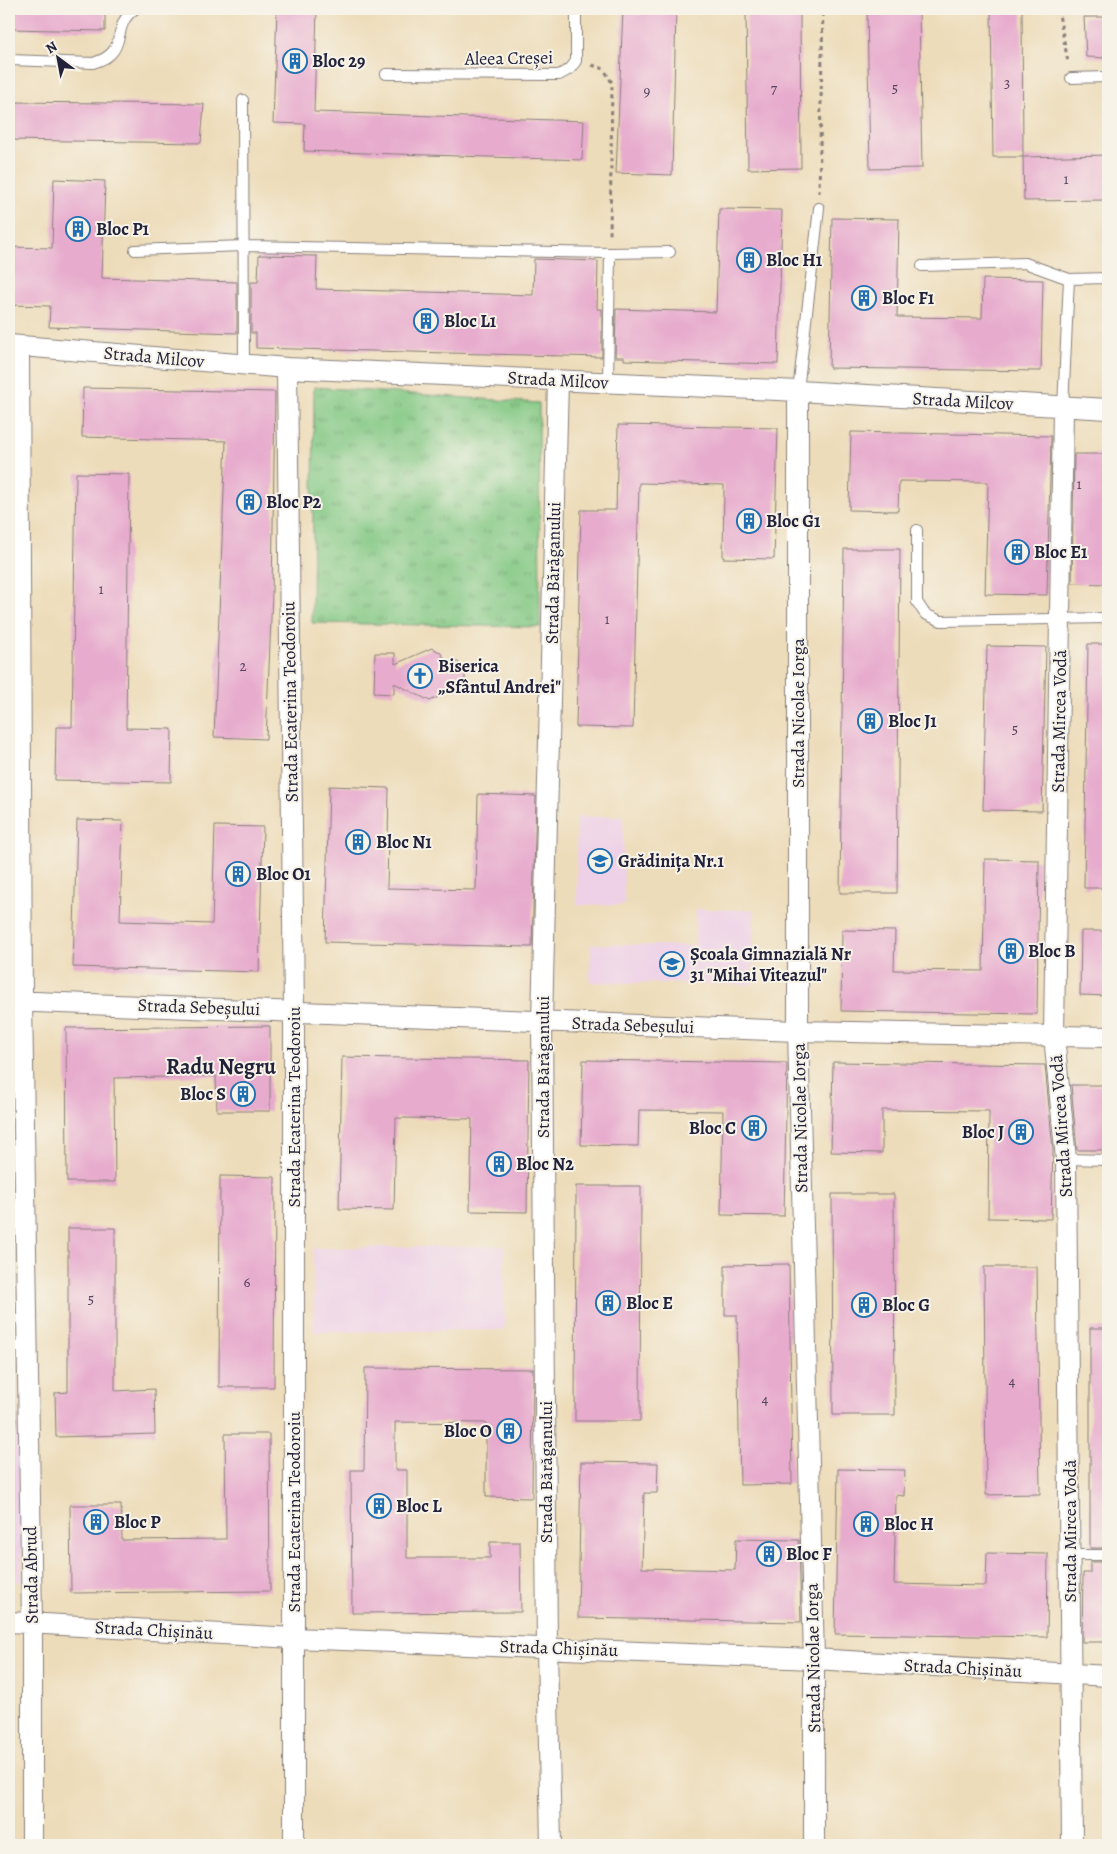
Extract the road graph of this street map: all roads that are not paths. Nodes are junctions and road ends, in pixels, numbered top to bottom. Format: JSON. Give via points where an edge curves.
{"nodes":[{"id":1,"x":135,"y":9,"type":"edge"},
{"id":2,"x":576,"y":9,"type":"edge"},
{"id":3,"x":9,"y":60,"type":"edge"},
{"id":4,"x":386,"y":74,"type":"dead end"},
{"id":5,"x":1108,"y":77,"type":"edge"},
{"id":6,"x":1071,"y":78,"type":"road end"},
{"id":7,"x":243,"y":100,"type":"dead end"},
{"id":8,"x":819,"y":208,"type":"road end"},
{"id":9,"x":243,"y":246,"type":"junction"},
{"id":10,"x":135,"y":250,"type":"dead end"},
{"id":11,"x":670,"y":252,"type":"dead end"},
{"id":12,"x":610,"y":254,"type":"junction"},
{"id":13,"x":922,"y":266,"type":"dead end"},
{"id":14,"x":1108,"y":278,"type":"edge"},
{"id":15,"x":1069,"y":279,"type":"junction"},
{"id":16,"x":14,"y":346,"type":"edge"},
{"id":17,"x":244,"y":365,"type":"junction"},
{"id":18,"x":287,"y":368,"type":"junction"},
{"id":19,"x":558,"y":380,"type":"junction"},
{"id":20,"x":608,"y":382,"type":"junction"},
{"id":21,"x":798,"y":391,"type":"junction"},
{"id":22,"x":1063,"y":407,"type":"junction"},
{"id":23,"x":1108,"y":409,"type":"edge"},
{"id":24,"x":917,"y":530,"type":"dead end"},
{"id":25,"x":1061,"y":618,"type":"junction"},
{"id":26,"x":1108,"y":618,"type":"edge"},
{"id":27,"x":15,"y":1001,"type":"edge"},
{"id":28,"x":294,"y":1011,"type":"junction"},
{"id":29,"x":542,"y":1022,"type":"junction"},
{"id":30,"x":798,"y":1030,"type":"junction"},
{"id":31,"x":1054,"y":1036,"type":"junction"},
{"id":32,"x":1108,"y":1037,"type":"edge"},
{"id":33,"x":1066,"y":1159,"type":"junction"},
{"id":34,"x":1108,"y":1160,"type":"edge"},
{"id":35,"x":18,"y":1347,"type":"edge"},
{"id":36,"x":1071,"y":1555,"type":"junction"},
{"id":37,"x":1108,"y":1555,"type":"edge"},
{"id":38,"x":9,"y":1622,"type":"edge"},
{"id":39,"x":32,"y":1623,"type":"junction"},
{"id":40,"x":294,"y":1638,"type":"junction"},
{"id":41,"x":547,"y":1648,"type":"junction"},
{"id":42,"x":814,"y":1660,"type":"junction"},
{"id":43,"x":1070,"y":1674,"type":"junction"},
{"id":44,"x":1108,"y":1676,"type":"edge"},
{"id":45,"x":32,"y":1845,"type":"edge"},
{"id":46,"x":294,"y":1845,"type":"edge"},
{"id":47,"x":551,"y":1845,"type":"edge"},
{"id":48,"x":814,"y":1845,"type":"edge"},
{"id":49,"x":1072,"y":1845,"type":"edge"}],
"edges":[{"from":1,"to":3,"type":"lane","via":[[121,25],[113,53],[105,60],[93,63]]},
{"from":2,"to":4,"type":"lane","name":"Aleea Creșei","via":[[576,61],[559,75]]},
{"from":5,"to":6,"type":"lane"},
{"from":7,"to":9,"type":"lane"},
{"from":8,"to":21,"type":"lane"},
{"from":9,"to":10,"type":"lane"},
{"from":9,"to":12,"type":"lane"},
{"from":9,"to":17,"type":"lane"},
{"from":11,"to":12,"type":"lane"},
{"from":12,"to":20,"type":"lane"},
{"from":13,"to":15,"type":"lane","via":[[1025,263]]},
{"from":14,"to":15,"type":"lane"},
{"from":15,"to":22,"type":"lane"},
{"from":16,"to":17,"type":"street","name":"Strada Milcov"},
{"from":16,"to":27,"type":"street","name":"Strada Abrud"},
{"from":17,"to":18,"type":"street","name":"Strada Milcov"},
{"from":18,"to":19,"type":"street","name":"Strada Milcov"},
{"from":18,"to":28,"type":"street","name":"Strada Ecaterina Teodoroiu"},
{"from":19,"to":20,"type":"street","name":"Strada Milcov"},
{"from":19,"to":29,"type":"street","name":"Strada Bărăganului"},
{"from":20,"to":21,"type":"street","name":"Strada Milcov"},
{"from":21,"to":22,"type":"street","name":"Strada Milcov"},
{"from":21,"to":30,"type":"street","name":"Strada Nicolae Iorga"},
{"from":22,"to":23,"type":"street","name":"Strada Milcov"},
{"from":22,"to":25,"type":"street","name":"Strada Mircea Vodă"},
{"from":24,"to":25,"type":"lane","via":[[917,602],[925,614],[941,621]]},
{"from":25,"to":26,"type":"lane"},
{"from":25,"to":31,"type":"street","name":"Strada Mircea Vodă"},
{"from":27,"to":28,"type":"street","name":"Strada Sebeșului"},
{"from":27,"to":35,"type":"street","name":"Strada Abrud"},
{"from":28,"to":29,"type":"street","name":"Strada Sebeșului"},
{"from":28,"to":40,"type":"street","name":"Strada Ecaterina Teodoroiu"},
{"from":29,"to":30,"type":"street","name":"Strada Sebeșului"},
{"from":29,"to":41,"type":"street","name":"Strada Bărăganului"},
{"from":30,"to":31,"type":"street","name":"Strada Sebeșului"},
{"from":30,"to":42,"type":"street","name":"Strada Nicolae Iorga"},
{"from":31,"to":32,"type":"street","name":"Strada Sebeșului"},
{"from":31,"to":33,"type":"street","name":"Strada Mircea Vodă"},
{"from":33,"to":34,"type":"lane"},
{"from":33,"to":36,"type":"street","name":"Strada Mircea Vodă"},
{"from":35,"to":39,"type":"street","name":"Strada Abrud"},
{"from":36,"to":37,"type":"lane"},
{"from":36,"to":43,"type":"street","name":"Strada Mircea Vodă"},
{"from":38,"to":39,"type":"street","name":"Strada Chișinău"},
{"from":39,"to":40,"type":"street","name":"Strada Chișinău"},
{"from":39,"to":45,"type":"street","name":"Strada Abrud"},
{"from":40,"to":41,"type":"street","name":"Strada Chișinău"},
{"from":40,"to":46,"type":"street","name":"Strada Ecaterina Teodoroiu"},
{"from":41,"to":42,"type":"street","name":"Strada Chișinău"},
{"from":41,"to":47,"type":"street","name":"Strada Bărăganului"},
{"from":42,"to":43,"type":"street","name":"Strada Chișinău"},
{"from":42,"to":48,"type":"street","name":"Strada Nicolae Iorga"},
{"from":43,"to":44,"type":"street","name":"Strada Chișinău"},
{"from":43,"to":49,"type":"street","name":"Strada Mircea Vodă"}]}
